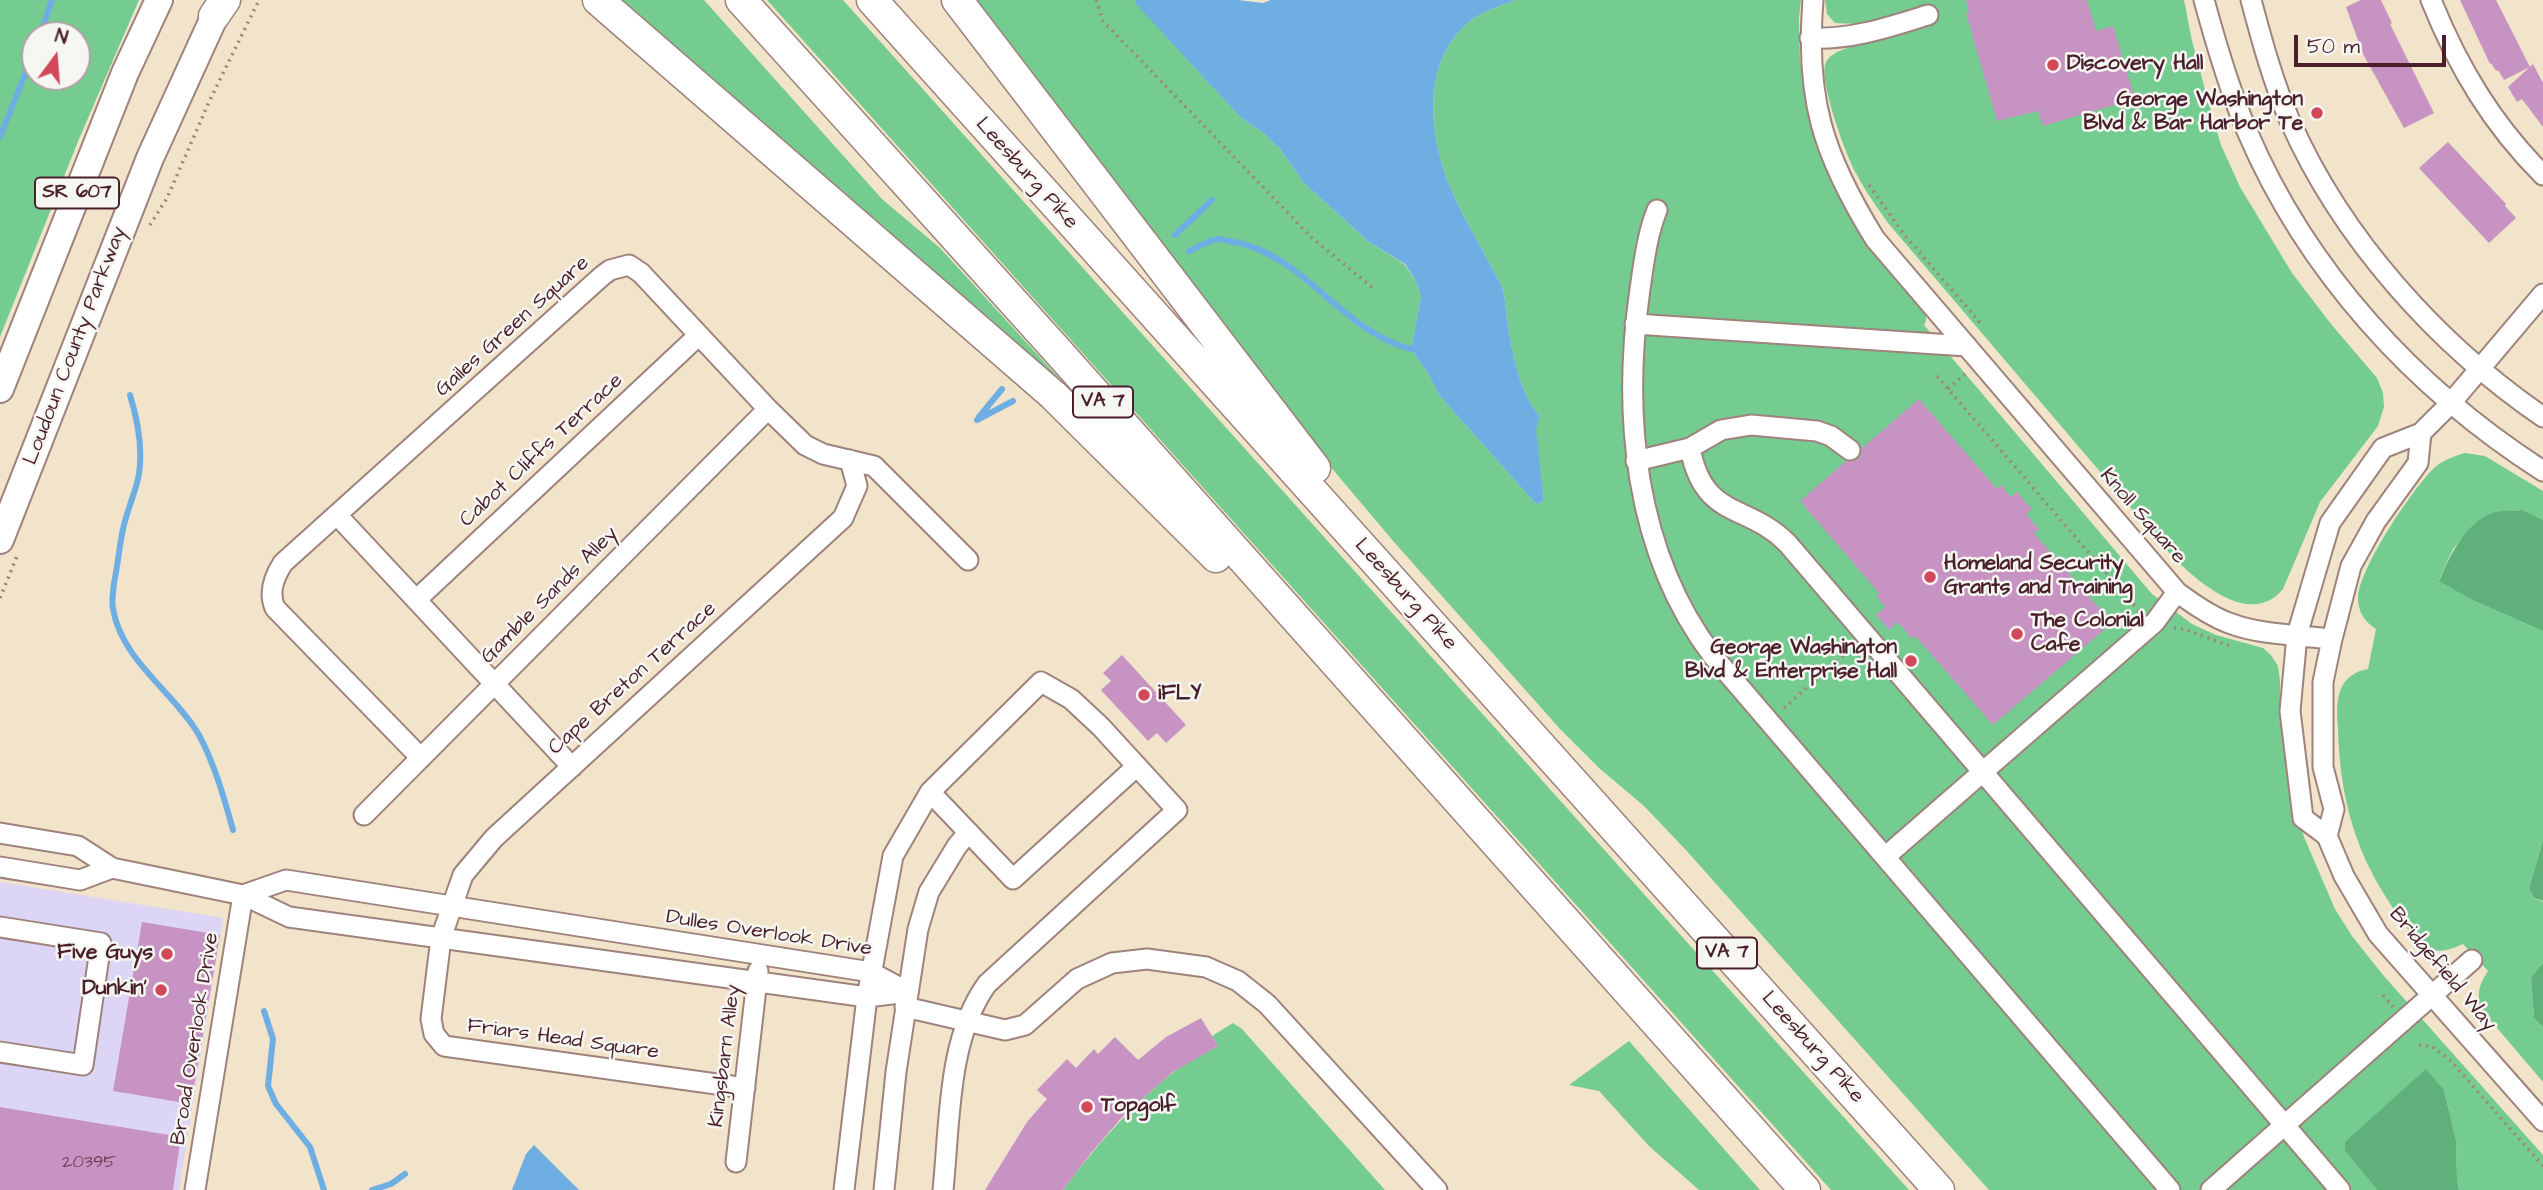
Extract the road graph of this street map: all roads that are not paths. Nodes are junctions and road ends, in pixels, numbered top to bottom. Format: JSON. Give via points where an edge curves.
{"nodes":[{"id":1,"x":159,"y":0,"type":"edge"},
{"id":2,"x":598,"y":0,"type":"edge"},
{"id":3,"x":741,"y":0,"type":"edge"},
{"id":4,"x":872,"y":0,"type":"edge"},
{"id":5,"x":957,"y":0,"type":"edge"},
{"id":6,"x":1813,"y":0,"type":"edge"},
{"id":7,"x":2204,"y":0,"type":"edge"},
{"id":8,"x":2251,"y":0,"type":"edge"},
{"id":9,"x":2431,"y":0,"type":"edge"},
{"id":10,"x":220,"y":5,"type":"edge"},
{"id":11,"x":1928,"y":15,"type":"dead end"},
{"id":12,"x":1810,"y":38,"type":"junction"},
{"id":13,"x":2543,"y":175,"type":"edge"},
{"id":14,"x":1657,"y":210,"type":"dead end"},
{"id":15,"x":2543,"y":294,"type":"edge"},
{"id":16,"x":1635,"y":324,"type":"junction"},
{"id":17,"x":699,"y":335,"type":"junction"},
{"id":18,"x":1969,"y":350,"type":"junction"},
{"id":19,"x":2479,"y":369,"type":"junction"},
{"id":20,"x":0,"y":389,"type":"edge"},
{"id":21,"x":2450,"y":404,"type":"junction"},
{"id":22,"x":768,"y":409,"type":"junction"},
{"id":23,"x":2543,"y":417,"type":"edge"},
{"id":24,"x":2421,"y":433,"type":"junction"},
{"id":25,"x":1690,"y":448,"type":"junction"},
{"id":26,"x":1850,"y":450,"type":"dead end"},
{"id":27,"x":850,"y":460,"type":"junction"},
{"id":28,"x":1636,"y":461,"type":"junction"},
{"id":29,"x":2543,"y":471,"type":"edge"},
{"id":30,"x":337,"y":515,"type":"junction"},
{"id":31,"x":9,"y":546,"type":"edge"},
{"id":32,"x":968,"y":560,"type":"dead end"},
{"id":33,"x":2177,"y":592,"type":"junction"},
{"id":34,"x":416,"y":600,"type":"junction"},
{"id":35,"x":2297,"y":635,"type":"junction"},
{"id":36,"x":2332,"y":639,"type":"junction"},
{"id":37,"x":495,"y":684,"type":"junction"},
{"id":38,"x":1515,"y":716,"type":"junction"},
{"id":39,"x":421,"y":758,"type":"junction"},
{"id":40,"x":572,"y":766,"type":"junction"},
{"id":41,"x":1137,"y":766,"type":"junction"},
{"id":42,"x":1983,"y":772,"type":"junction"},
{"id":43,"x":930,"y":792,"type":"junction"},
{"id":44,"x":1462,"y":806,"type":"junction"},
{"id":45,"x":364,"y":815,"type":"dead end"},
{"id":46,"x":0,"y":833,"type":"edge"},
{"id":47,"x":968,"y":833,"type":"junction"},
{"id":48,"x":2327,"y":836,"type":"junction"},
{"id":49,"x":1885,"y":857,"type":"junction"},
{"id":50,"x":0,"y":867,"type":"edge"},
{"id":51,"x":112,"y":868,"type":"junction"},
{"id":52,"x":243,"y":895,"type":"junction"},
{"id":53,"x":451,"y":906,"type":"junction"},
{"id":54,"x":0,"y":927,"type":"edge"},
{"id":55,"x":441,"y":938,"type":"junction"},
{"id":56,"x":760,"y":955,"type":"junction"},
{"id":57,"x":2472,"y":960,"type":"dead end"},
{"id":58,"x":871,"y":972,"type":"junction"},
{"id":59,"x":757,"y":982,"type":"junction"},
{"id":60,"x":2431,"y":996,"type":"junction"},
{"id":61,"x":867,"y":997,"type":"junction"},
{"id":62,"x":907,"y":1000,"type":"junction"},
{"id":63,"x":967,"y":1021,"type":"junction"},
{"id":64,"x":0,"y":1052,"type":"edge"},
{"id":65,"x":745,"y":1088,"type":"junction"},
{"id":66,"x":2543,"y":1121,"type":"edge"},
{"id":67,"x":2284,"y":1125,"type":"junction"},
{"id":68,"x":736,"y":1161,"type":"dead end"},
{"id":69,"x":195,"y":1190,"type":"edge"},
{"id":70,"x":844,"y":1190,"type":"edge"},
{"id":71,"x":884,"y":1190,"type":"edge"},
{"id":72,"x":943,"y":1190,"type":"edge"},
{"id":73,"x":1437,"y":1190,"type":"edge"},
{"id":74,"x":1805,"y":1190,"type":"edge"},
{"id":75,"x":1939,"y":1190,"type":"edge"},
{"id":76,"x":2170,"y":1190,"type":"edge"},
{"id":77,"x":2211,"y":1190,"type":"edge"},
{"id":78,"x":2340,"y":1190,"type":"edge"}],
"edges":[{"from":1,"to":20,"type":"main road","number":"SR 607"},
{"from":2,"to":44,"type":"highway","via":[[1053,395]]},
{"from":3,"to":44,"type":"highway","number":"VA 7"},
{"from":4,"to":38,"type":"highway","name":"Leesburg Pike","number":"VA 7"},
{"from":5,"to":38,"type":"highway","via":[[1336,495]]},
{"from":6,"to":12,"type":"street","name":"Knoll Square"},
{"from":7,"to":21,"type":"street","via":[[2247,131],[2290,213],[2372,326]]},
{"from":8,"to":19,"type":"street","via":[[2290,121],[2317,173],[2362,243],[2426,320]]},
{"from":9,"to":13,"type":"street","via":[[2471,85],[2510,140]]},
{"from":10,"to":31,"type":"main road","name":"Loudoun County Parkway","number":"SR 607","via":[[150,158]]},
{"from":11,"to":12,"type":"street","via":[[1863,34]]},
{"from":12,"to":18,"type":"street","name":"Knoll Square","via":[[1811,81],[1819,119],[1851,201],[1875,239]]},
{"from":14,"to":16,"type":"street"},
{"from":15,"to":19,"type":"street","name":"Bridgefield Way"},
{"from":16,"to":18,"type":"street"},
{"from":16,"to":28,"type":"street"},
{"from":17,"to":22,"type":"street","name":"Gailes Green Square"},
{"from":17,"to":30,"type":"street","name":"Gailes Green Square","via":[[641,273],[629,265],[610,270]]},
{"from":17,"to":34,"type":"street","name":"Cabot Cliffs Terrace"},
{"from":18,"to":33,"type":"street","name":"Knoll Square"},
{"from":19,"to":21,"type":"street","name":"Bridgefield Way"},
{"from":19,"to":23,"type":"street"},
{"from":21,"to":24,"type":"street","name":"Bridgefield Way"},
{"from":21,"to":29,"type":"street"},
{"from":22,"to":27,"type":"street","name":"Gailes Green Square","via":[[805,445]]},
{"from":22,"to":37,"type":"street","name":"Gamble Sands Alley"},
{"from":24,"to":35,"type":"street","name":"Bridgefield Way","via":[[2383,448],[2330,523]]},
{"from":24,"to":36,"type":"street","via":[[2418,463],[2351,566]]},
{"from":25,"to":26,"type":"street","via":[[1721,430],[1751,425],[1817,431]]},
{"from":25,"to":28,"type":"street"},
{"from":25,"to":42,"type":"street","via":[[1697,474],[1716,501],[1783,539]]},
{"from":27,"to":32,"type":"street","name":"Gailes Green Square","via":[[874,466],[885,475]]},
{"from":27,"to":40,"type":"street","name":"Cape Breton Terrace","via":[[857,486],[843,518]]},
{"from":28,"to":49,"type":"street","via":[[1653,537],[1694,628]]},
{"from":30,"to":34,"type":"street"},
{"from":30,"to":39,"type":"street","name":"Gailes Green Square","via":[[283,563],[276,573],[272,600]]},
{"from":33,"to":35,"type":"street","name":"Knoll Square","via":[[2229,623]]},
{"from":33,"to":42,"type":"street","via":[[2157,620]]},
{"from":34,"to":37,"type":"street"},
{"from":35,"to":36,"type":"street","name":"Knoll Square"},
{"from":35,"to":48,"type":"street","name":"Bridgefield Way","via":[[2290,711],[2303,818]]},
{"from":36,"to":48,"type":"street","via":[[2323,682],[2323,767],[2334,809]]},
{"from":37,"to":39,"type":"street","name":"Gamble Sands Alley"},
{"from":37,"to":40,"type":"street"},
{"from":38,"to":75,"type":"highway","name":"Leesburg Pike","number":"VA 7"},
{"from":39,"to":45,"type":"street","name":"Gamble Sands Alley"},
{"from":40,"to":53,"type":"street","name":"Cape Breton Terrace","via":[[478,855],[463,875]]},
{"from":41,"to":43,"type":"street","via":[[1071,699],[1041,682]]},
{"from":41,"to":47,"type":"street","via":[[1013,879]]},
{"from":41,"to":63,"type":"street","via":[[1177,810],[986,984]]},
{"from":42,"to":49,"type":"street"},
{"from":42,"to":67,"type":"street"},
{"from":43,"to":47,"type":"street"},
{"from":43,"to":58,"type":"street","via":[[892,856]]},
{"from":44,"to":74,"type":"highway","number":"VA 7"},
{"from":46,"to":51,"type":"street","via":[[78,846]]},
{"from":47,"to":62,"type":"street","via":[[929,892]]},
{"from":48,"to":60,"type":"street","name":"Bridgefield Way","via":[[2378,934]]},
{"from":49,"to":76,"type":"street"},
{"from":50,"to":51,"type":"street","via":[[80,880]]},
{"from":51,"to":52,"type":"street"},
{"from":52,"to":53,"type":"street","name":"Dulles Overlook Drive","via":[[286,880]]},
{"from":52,"to":55,"type":"street","via":[[289,917]]},
{"from":52,"to":69,"type":"street","name":"Broad Overlook Drive"},
{"from":53,"to":55,"type":"street","name":"Cape Breton Terrace"},
{"from":53,"to":56,"type":"street","name":"Dulles Overlook Drive"},
{"from":54,"to":64,"type":"street","via":[[101,943],[83,1065]]},
{"from":55,"to":59,"type":"street"},
{"from":55,"to":65,"type":"street","name":"Friars Head Square","via":[[431,1019],[434,1034],[444,1046]]},
{"from":56,"to":58,"type":"street","name":"Dulles Overlook Drive"},
{"from":56,"to":59,"type":"street","name":"Kingsbarn Alley"},
{"from":57,"to":60,"type":"street"},
{"from":58,"to":61,"type":"street"},
{"from":58,"to":62,"type":"street","name":"Dulles Overlook Drive"},
{"from":59,"to":61,"type":"street"},
{"from":59,"to":65,"type":"street","name":"Kingsbarn Alley"},
{"from":60,"to":66,"type":"street","name":"Bridgefield Way"},
{"from":60,"to":67,"type":"street"},
{"from":61,"to":62,"type":"street"},
{"from":61,"to":70,"type":"street"},
{"from":62,"to":63,"type":"street"},
{"from":62,"to":71,"type":"street"},
{"from":63,"to":72,"type":"street","via":[[955,1074]]},
{"from":63,"to":73,"type":"street","via":[[1005,1030],[1025,1025],[1077,979],[1112,963],[1147,959],[1206,967],[1238,981],[1267,1004]]},
{"from":65,"to":68,"type":"street","name":"Kingsbarn Alley"},
{"from":67,"to":77,"type":"street"},
{"from":67,"to":78,"type":"street"}]}
